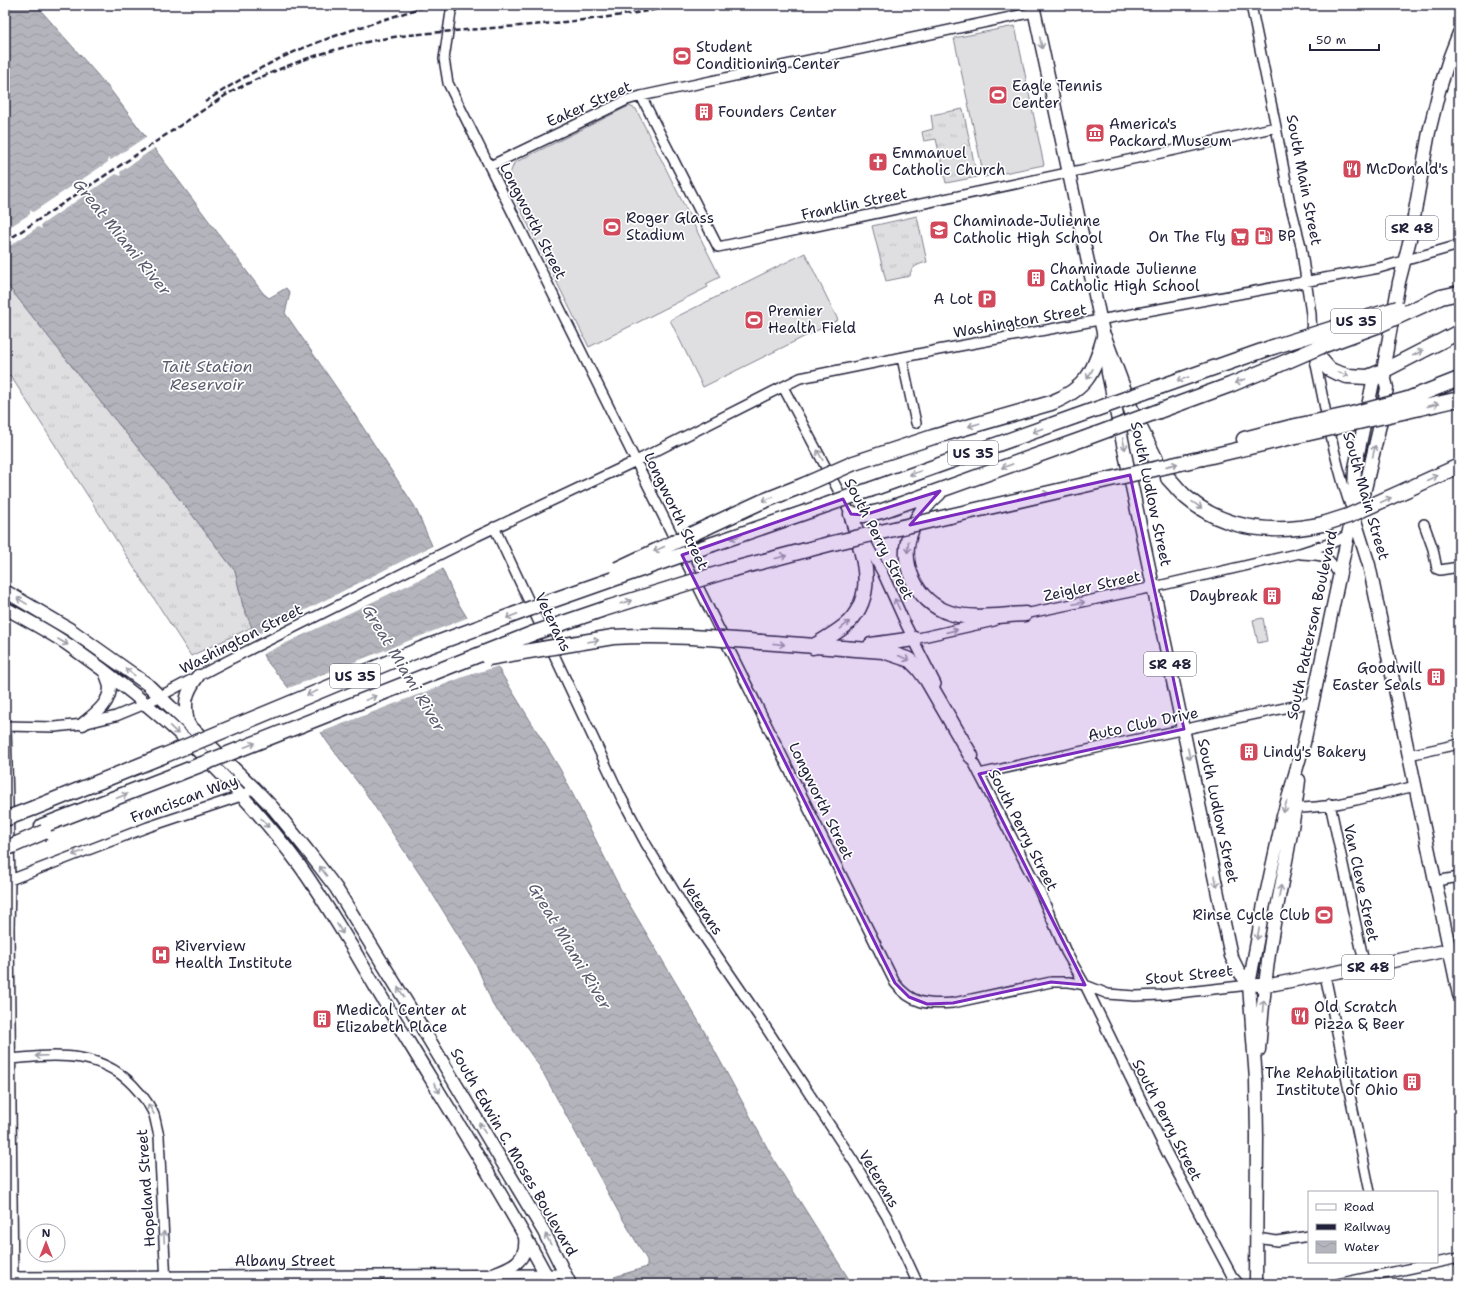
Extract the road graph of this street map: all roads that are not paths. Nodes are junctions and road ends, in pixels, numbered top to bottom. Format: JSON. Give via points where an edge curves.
{"nodes":[{"id":1,"x":452,"y":5,"type":"edge"},
{"id":2,"x":1251,"y":5,"type":"edge"},
{"id":3,"x":1033,"y":9,"type":"edge"},
{"id":4,"x":1459,"y":33,"type":"edge"},
{"id":5,"x":640,"y":96,"type":"junction"},
{"id":6,"x":1276,"y":127,"type":"junction"},
{"id":7,"x":490,"y":166,"type":"junction"},
{"id":8,"x":1069,"y":172,"type":"junction"},
{"id":9,"x":1459,"y":245,"type":"edge"},
{"id":10,"x":1459,"y":250,"type":"edge"},
{"id":11,"x":1443,"y":251,"type":"junction"},
{"id":12,"x":1404,"y":261,"type":"junction"},
{"id":13,"x":1306,"y":282,"type":"junction"},
{"id":14,"x":1459,"y":293,"type":"edge"},
{"id":15,"x":1441,"y":297,"type":"junction"},
{"id":16,"x":1100,"y":320,"type":"junction"},
{"id":17,"x":1459,"y":332,"type":"edge"},
{"id":18,"x":1104,"y":337,"type":"junction"},
{"id":19,"x":1313,"y":351,"type":"junction"},
{"id":20,"x":902,"y":358,"type":"junction"},
{"id":21,"x":1383,"y":370,"type":"junction"},
{"id":22,"x":1459,"y":379,"type":"edge"},
{"id":23,"x":783,"y":387,"type":"junction"},
{"id":24,"x":1459,"y":399,"type":"edge"},
{"id":25,"x":1407,"y":405,"type":"junction"},
{"id":26,"x":916,"y":423,"type":"dead end"},
{"id":27,"x":1156,"y":460,"type":"dead end"},
{"id":28,"x":636,"y":461,"type":"junction"},
{"id":29,"x":1459,"y":466,"type":"edge"},
{"id":30,"x":1168,"y":478,"type":"dead end"},
{"id":31,"x":940,"y":491,"type":"junction"},
{"id":32,"x":851,"y":514,"type":"junction"},
{"id":33,"x":1353,"y":514,"type":"junction"},
{"id":34,"x":1424,"y":524,"type":"dead end"},
{"id":35,"x":494,"y":527,"type":"junction"},
{"id":36,"x":1348,"y":535,"type":"junction"},
{"id":37,"x":1300,"y":554,"type":"junction"},
{"id":38,"x":1459,"y":566,"type":"edge"},
{"id":39,"x":1339,"y":575,"type":"junction"},
{"id":40,"x":1154,"y":587,"type":"junction"},
{"id":41,"x":5,"y":591,"type":"edge"},
{"id":42,"x":548,"y":602,"type":"junction"},
{"id":43,"x":5,"y":608,"type":"edge"},
{"id":44,"x":1025,"y":614,"type":"junction"},
{"id":45,"x":914,"y":640,"type":"junction"},
{"id":46,"x":813,"y":647,"type":"junction"},
{"id":47,"x":839,"y":648,"type":"junction"},
{"id":48,"x":458,"y":664,"type":"junction"},
{"id":49,"x":105,"y":672,"type":"junction"},
{"id":50,"x":198,"y":676,"type":"junction"},
{"id":51,"x":160,"y":697,"type":"junction"},
{"id":52,"x":1313,"y":702,"type":"junction"},
{"id":53,"x":145,"y":704,"type":"junction"},
{"id":54,"x":83,"y":724,"type":"junction"},
{"id":55,"x":188,"y":724,"type":"junction"},
{"id":56,"x":6,"y":726,"type":"edge"},
{"id":57,"x":1184,"y":729,"type":"junction"},
{"id":58,"x":1304,"y":743,"type":"junction"},
{"id":59,"x":1459,"y":744,"type":"edge"},
{"id":60,"x":1410,"y":754,"type":"junction"},
{"id":61,"x":970,"y":756,"type":"junction"},
{"id":62,"x":980,"y":774,"type":"junction"},
{"id":63,"x":1416,"y":786,"type":"junction"},
{"id":64,"x":254,"y":788,"type":"junction"},
{"id":65,"x":241,"y":796,"type":"junction"},
{"id":66,"x":1330,"y":804,"type":"junction"},
{"id":67,"x":34,"y":808,"type":"junction"},
{"id":68,"x":1296,"y":808,"type":"junction"},
{"id":69,"x":5,"y":814,"type":"edge"},
{"id":70,"x":5,"y":819,"type":"edge"},
{"id":71,"x":43,"y":829,"type":"junction"},
{"id":72,"x":5,"y":840,"type":"edge"},
{"id":73,"x":5,"y":849,"type":"edge"},
{"id":74,"x":1459,"y":877,"type":"edge"},
{"id":75,"x":10,"y":880,"type":"junction"},
{"id":76,"x":1436,"y":882,"type":"junction"},
{"id":77,"x":337,"y":890,"type":"junction"},
{"id":78,"x":322,"y":899,"type":"junction"},
{"id":79,"x":373,"y":948,"type":"junction"},
{"id":80,"x":1450,"y":950,"type":"junction"},
{"id":81,"x":358,"y":957,"type":"junction"},
{"id":82,"x":1365,"y":967,"type":"junction"},
{"id":83,"x":1325,"y":975,"type":"junction"},
{"id":84,"x":1085,"y":985,"type":"junction"},
{"id":85,"x":1249,"y":985,"type":"junction"},
{"id":86,"x":1264,"y":985,"type":"junction"},
{"id":87,"x":1459,"y":995,"type":"edge"},
{"id":88,"x":932,"y":1004,"type":"joint"},
{"id":89,"x":438,"y":1054,"type":"junction"},
{"id":90,"x":10,"y":1059,"type":"junction"},
{"id":91,"x":422,"y":1063,"type":"junction"},
{"id":92,"x":1256,"y":1080,"type":"junction"},
{"id":93,"x":1370,"y":1191,"type":"edge"},
{"id":94,"x":1308,"y":1236,"type":"edge"},
{"id":95,"x":526,"y":1237,"type":"junction"},
{"id":96,"x":1257,"y":1238,"type":"junction"},
{"id":97,"x":1459,"y":1258,"type":"edge"},
{"id":98,"x":1438,"y":1262,"type":"edge"},
{"id":99,"x":1436,"y":1263,"type":"edge"},
{"id":100,"x":493,"y":1274,"type":"junction"},
{"id":101,"x":10,"y":1279,"type":"edge"},
{"id":102,"x":549,"y":1279,"type":"edge"},
{"id":103,"x":568,"y":1279,"type":"edge"},
{"id":104,"x":166,"y":1280,"type":"edge"},
{"id":105,"x":918,"y":1284,"type":"edge"},
{"id":106,"x":1239,"y":1284,"type":"edge"},
{"id":107,"x":1256,"y":1284,"type":"edge"},
{"id":108,"x":1337,"y":1284,"type":"edge"}],
"edges":[{"from":1,"to":7,"type":"street","name":"Longworth Street","via":[[444,59],[448,83]]},
{"from":2,"to":6,"type":"street","name":"South Main Street"},
{"from":3,"to":5,"type":"street","name":"Eaker Street"},
{"from":3,"to":8,"type":"main road","name":"South Ludlow Street","number":"SR 48","one_way":true},
{"from":4,"to":12,"type":"main road","name":"South Patterson Boulevard","number":"SR 48","via":[[1444,73],[1433,114]]},
{"from":5,"to":7,"type":"street","name":"Eaker Street"},
{"from":5,"to":8,"type":"street","name":"Franklin Street","via":[[718,247]]},
{"from":6,"to":8,"type":"street","name":"Franklin Street"},
{"from":6,"to":13,"type":"street","name":"South Main Street"},
{"from":7,"to":28,"type":"street","name":"Longworth Street"},
{"from":8,"to":16,"type":"main road","name":"South Ludlow Street","number":"SR 48"},
{"from":9,"to":11,"type":"street"},
{"from":10,"to":11,"type":"street"},
{"from":11,"to":12,"type":"street","name":"Washington Street"},
{"from":12,"to":13,"type":"street","name":"Washington Street"},
{"from":12,"to":21,"type":"main road","name":"South Patterson Boulevard","number":"SR 48"},
{"from":13,"to":16,"type":"street","name":"Washington Street"},
{"from":13,"to":19,"type":"street","name":"South Main Street"},
{"from":14,"to":15,"type":"highway","number":"US 35"},
{"from":15,"to":31,"type":"highway","one_way":true,"bridge":true,"via":[[1377,326],[1230,385]]},
{"from":15,"to":42,"type":"highway","number":"US 35","one_way":true,"bridge":true,"via":[[1273,347]]},
{"from":16,"to":18,"type":"main road","name":"South Ludlow Street","number":"SR 48"},
{"from":16,"to":20,"type":"street","name":"Washington Street"},
{"from":21,"to":17,"type":"highway","one_way":true},
{"from":18,"to":27,"type":"highway","via":[[1132,412]]},
{"from":18,"to":40,"type":"main road","name":"South Ludlow Street","number":"SR 48","one_way":true,"via":[[1108,373]]},
{"from":18,"to":42,"type":"highway","one_way":true,"bridge":true,"via":[[1094,368],[1087,380],[1063,398],[854,463],[761,502]]},
{"from":19,"to":21,"type":"highway","one_way":true,"via":[[1329,368],[1348,376],[1368,377]]},
{"from":19,"to":33,"type":"street","name":"South Main Street","via":[[1337,462]]},
{"from":20,"to":23,"type":"street","name":"Washington Street","via":[[800,378]]},
{"from":20,"to":26,"type":"street"},
{"from":21,"to":33,"type":"main road","name":"South Patterson Boulevard","number":"SR 48","via":[[1387,388],[1382,416],[1365,489]]},
{"from":22,"to":25,"type":"highway"},
{"from":23,"to":28,"type":"street","name":"Washington Street"},
{"from":32,"to":23,"type":"street","name":"South Perry Street","one_way":true},
{"from":25,"to":24,"type":"highway","number":"US 35","one_way":true},
{"from":48,"to":25,"type":"highway","number":"US 35","one_way":true,"bridge":true,"via":[[534,633],[730,570],[829,544],[1206,458],[1292,432]]},
{"from":28,"to":35,"type":"street","name":"Washington Street"},
{"from":28,"to":88,"type":"street","name":"Longworth Street","via":[[895,983],[909,997]]},
{"from":30,"to":29,"type":"highway","one_way":true,"bridge":true,"via":[[1195,504],[1216,517],[1239,525],[1282,530],[1323,524],[1348,516]]},
{"from":31,"to":32,"type":"highway","via":[[877,513]]},
{"from":31,"to":44,"type":"highway","one_way":true,"via":[[921,512],[908,539],[908,566],[917,589],[933,605],[951,613],[980,616]]},
{"from":45,"to":32,"type":"street","name":"South Perry Street","one_way":true},
{"from":46,"to":32,"type":"highway","one_way":true,"via":[[848,623],[861,602],[865,589],[866,568]]},
{"from":33,"to":36,"type":"main road","name":"South Patterson Boulevard"},
{"from":33,"to":60,"type":"main road","name":"South Main Street","via":[[1368,559]]},
{"from":34,"to":38,"type":"street","via":[[1438,569]]},
{"from":35,"to":50,"type":"street","name":"Washington Street"},
{"from":35,"to":105,"type":"street","name":"Veterans","via":[[621,797],[646,844],[684,907],[854,1162],[886,1217]]},
{"from":36,"to":37,"type":"street","name":"Zeigler Street"},
{"from":36,"to":39,"type":"main road","name":"South Patterson Boulevard"},
{"from":37,"to":39,"type":"street","name":"Zeigler Street","via":[[1329,559]]},
{"from":37,"to":40,"type":"street","name":"Zeigler Street"},
{"from":39,"to":52,"type":"main road","name":"South Patterson Boulevard"},
{"from":44,"to":40,"type":"street","name":"Zeigler Street","one_way":true},
{"from":40,"to":57,"type":"main road","name":"South Ludlow Street","number":"SR 48","one_way":true},
{"from":51,"to":41,"type":"main road","name":"South Edwin C. Moses Boulevard","one_way":true,"via":[[141,680],[77,634]]},
{"from":42,"to":67,"type":"highway","number":"US 35","one_way":true,"bridge":true,"via":[[389,662]]},
{"from":43,"to":49,"type":"main road","one_way":true,"via":[[68,645]]},
{"from":45,"to":44,"type":"street","name":"Zeigler Street","one_way":true},
{"from":45,"to":47,"type":"highway"},
{"from":45,"to":61,"type":"street","name":"South Perry Street"},
{"from":46,"to":47,"type":"highway"},
{"from":48,"to":46,"type":"highway","one_way":true,"bridge":true,"via":[[613,638],[645,636],[687,636]]},
{"from":47,"to":61,"type":"highway","one_way":true,"via":[[883,651],[910,660],[927,680]]},
{"from":71,"to":48,"type":"highway","number":"US 35","one_way":true,"bridge":true},
{"from":49,"to":53,"type":"main road"},
{"from":49,"to":54,"type":"main road","via":[[110,686],[108,699],[100,710]]},
{"from":50,"to":51,"type":"street","name":"Washington Street"},
{"from":50,"to":55,"type":"main road","via":[[189,688],[186,700]]},
{"from":51,"to":53,"type":"street","name":"Washington Street"},
{"from":51,"to":55,"type":"main road","name":"South Edwin C. Moses Boulevard"},
{"from":52,"to":57,"type":"street","name":"Auto Club Drive"},
{"from":52,"to":58,"type":"main road","name":"South Patterson Boulevard"},
{"from":53,"to":54,"type":"street","name":"Washington Street","via":[[116,716]]},
{"from":53,"to":65,"type":"main road","one_way":true,"via":[[220,773]]},
{"from":54,"to":56,"type":"street","name":"Washington Street"},
{"from":55,"to":64,"type":"main road","name":"South Edwin C. Moses Boulevard"},
{"from":56,"to":75,"type":"street"},
{"from":57,"to":62,"type":"street","name":"Auto Club Drive"},
{"from":57,"to":85,"type":"main road","name":"South Ludlow Street","number":"SR 48","one_way":true,"via":[[1231,956]]},
{"from":58,"to":68,"type":"main road","name":"South Patterson Boulevard"},
{"from":58,"to":85,"type":"main road","name":"South Patterson Boulevard","one_way":true,"via":[[1283,816]]},
{"from":59,"to":60,"type":"street"},
{"from":60,"to":63,"type":"main road","name":"South Main Street"},
{"from":61,"to":62,"type":"street","name":"South Perry Street"},
{"from":62,"to":84,"type":"street","name":"South Perry Street","via":[[1039,890],[1066,952]]},
{"from":63,"to":66,"type":"street"},
{"from":63,"to":76,"type":"main road","name":"South Main Street"},
{"from":64,"to":65,"type":"street","name":"Franciscan Way"},
{"from":77,"to":64,"type":"main road","name":"South Edwin C. Moses Boulevard","one_way":true,"via":[[273,808]]},
{"from":65,"to":75,"type":"street","name":"Franciscan Way","one_way":true,"via":[[119,838]]},
{"from":65,"to":78,"type":"main road","one_way":true,"via":[[300,866]]},
{"from":66,"to":68,"type":"street"},
{"from":66,"to":82,"type":"street","name":"Van Cleve Street"},
{"from":67,"to":69,"type":"highway","bridge":true},
{"from":67,"to":70,"type":"highway","number":"US 35","bridge":true},
{"from":86,"to":68,"type":"main road","name":"South Patterson Boulevard","one_way":true},
{"from":71,"to":72,"type":"highway","number":"US 35"},
{"from":71,"to":73,"type":"highway","bridge":true},
{"from":74,"to":76,"type":"street"},
{"from":75,"to":90,"type":"street"},
{"from":76,"to":80,"type":"main road","name":"South Main Street"},
{"from":77,"to":78,"type":"main road"},
{"from":77,"to":79,"type":"main road","name":"South Edwin C. Moses Boulevard"},
{"from":78,"to":81,"type":"main road","one_way":true},
{"from":79,"to":81,"type":"main road"},
{"from":89,"to":79,"type":"main road","name":"South Edwin C. Moses Boulevard","one_way":true},
{"from":80,"to":82,"type":"main road","name":"Stout Street","number":"SR 48"},
{"from":80,"to":87,"type":"main road","name":"South Main Street"},
{"from":81,"to":91,"type":"main road"},
{"from":82,"to":83,"type":"main road","name":"Stout Street","number":"SR 48"},
{"from":83,"to":86,"type":"main road","name":"Stout Street","number":"SR 48"},
{"from":83,"to":93,"type":"street"},
{"from":84,"to":85,"type":"street","name":"Stout Street","via":[[1108,994],[1135,996],[1161,996]]},
{"from":84,"to":88,"type":"street","name":"Stout Street","via":[[1051,982],[953,1003]]},
{"from":84,"to":106,"type":"street","name":"South Perry Street","via":[[1167,1153],[1232,1276]]},
{"from":85,"to":86,"type":"main road","name":"Stout Street","number":"SR 48"},
{"from":85,"to":92,"type":"main road","name":"South Patterson Boulevard"},
{"from":92,"to":86,"type":"main road","name":"South Patterson Boulevard","one_way":true},
{"from":89,"to":91,"type":"main road"},
{"from":103,"to":89,"type":"main road","name":"South Edwin C. Moses Boulevard","one_way":true,"via":[[544,1232]]},
{"from":90,"to":101,"type":"street"},
{"from":104,"to":90,"type":"street","name":"Hopeland Street","one_way":true,"via":[[158,1136],[154,1114],[145,1099],[125,1077],[99,1062],[63,1056]]},
{"from":91,"to":95,"type":"main road","one_way":true},
{"from":92,"to":96,"type":"main road","name":"South Patterson Boulevard"},
{"from":94,"to":96,"type":"street","via":[[1277,1241]]},
{"from":95,"to":100,"type":"main road","via":[[526,1246],[520,1259],[510,1268]]},
{"from":95,"to":102,"type":"main road"},
{"from":96,"to":107,"type":"main road","name":"South Patterson Boulevard"},
{"from":97,"to":98,"type":"street"},
{"from":99,"to":108,"type":"street"},
{"from":100,"to":102,"type":"street","name":"Albany Street"},
{"from":100,"to":104,"type":"street","name":"Albany Street"},
{"from":101,"to":104,"type":"street","name":"Albany Street"},
{"from":102,"to":103,"type":"street","name":"Albany Street"}]}
